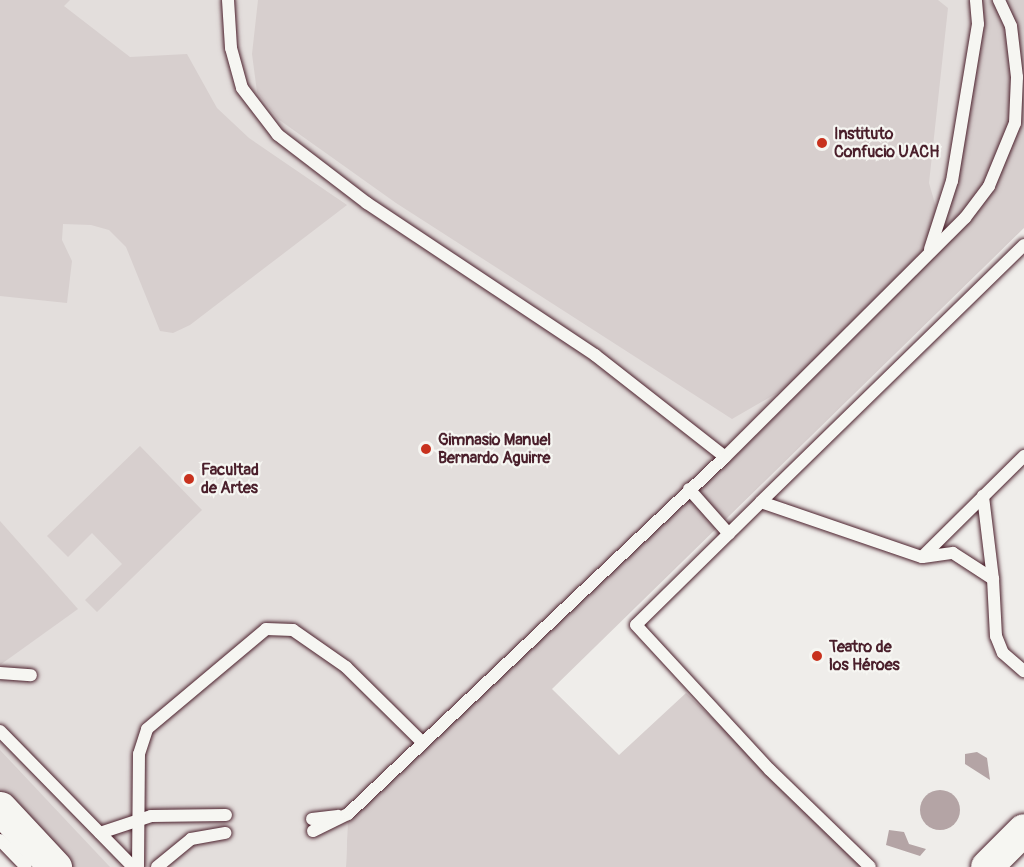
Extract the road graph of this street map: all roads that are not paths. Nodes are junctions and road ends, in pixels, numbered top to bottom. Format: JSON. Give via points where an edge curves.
{"nodes":[{"id":1,"x":228,"y":0,"type":"edge"},
{"id":2,"x":976,"y":0,"type":"edge"},
{"id":3,"x":999,"y":0,"type":"edge"},
{"id":4,"x":1024,"y":245,"type":"edge"},
{"id":5,"x":929,"y":253,"type":"junction"},
{"id":6,"x":1024,"y":456,"type":"edge"},
{"id":7,"x":725,"y":457,"type":"junction"},
{"id":8,"x":688,"y":489,"type":"junction"},
{"id":9,"x":983,"y":496,"type":"junction"},
{"id":10,"x":761,"y":502,"type":"junction"},
{"id":11,"x":729,"y":534,"type":"junction"},
{"id":12,"x":922,"y":557,"type":"junction"},
{"id":13,"x":993,"y":579,"type":"junction"},
{"id":14,"x":1024,"y":671,"type":"edge"},
{"id":15,"x":0,"y":673,"type":"edge"},
{"id":16,"x":31,"y":675,"type":"dead end"},
{"id":17,"x":0,"y":731,"type":"edge"},
{"id":18,"x":421,"y":741,"type":"junction"},
{"id":19,"x":0,"y":808,"type":"edge"},
{"id":20,"x":226,"y":815,"type":"dead end"},
{"id":21,"x":138,"y":818,"type":"junction"},
{"id":22,"x":313,"y":825,"type":"dead end"},
{"id":23,"x":1024,"y":830,"type":"edge"},
{"id":24,"x":100,"y":833,"type":"junction"},
{"id":25,"x":225,"y":833,"type":"dead end"},
{"id":26,"x":0,"y":840,"type":"edge"},
{"id":27,"x":27,"y":867,"type":"edge"},
{"id":28,"x":55,"y":867,"type":"edge"},
{"id":29,"x":133,"y":867,"type":"edge"},
{"id":30,"x":138,"y":867,"type":"edge"},
{"id":31,"x":157,"y":867,"type":"edge"},
{"id":32,"x":870,"y":867,"type":"edge"},
{"id":33,"x":987,"y":867,"type":"edge"}],
"edges":[{"from":1,"to":7,"type":"lane","via":[[236,70],[256,113],[367,203],[594,355]]},
{"from":2,"to":5,"type":"lane","via":[[978,24],[952,181]]},
{"from":3,"to":5,"type":"lane","via":[[1014,46],[1015,123],[989,186]]},
{"from":4,"to":10,"type":"lane"},
{"from":5,"to":7,"type":"lane"},
{"from":6,"to":9,"type":"lane"},
{"from":7,"to":8,"type":"lane"},
{"from":8,"to":11,"type":"lane"},
{"from":8,"to":18,"type":"lane"},
{"from":9,"to":12,"type":"lane"},
{"from":9,"to":13,"type":"lane"},
{"from":10,"to":11,"type":"lane"},
{"from":10,"to":12,"type":"lane"},
{"from":11,"to":32,"type":"lane","via":[[636,625],[770,770]]},
{"from":12,"to":13,"type":"lane","via":[[954,553]]},
{"from":13,"to":14,"type":"lane","via":[[996,636],[1002,652]]},
{"from":15,"to":16,"type":"lane"},
{"from":17,"to":24,"type":"lane"},
{"from":18,"to":21,"type":"lane","via":[[364,681],[301,635],[275,627],[259,633],[185,693],[143,736]]},
{"from":18,"to":22,"type":"lane","via":[[348,814]]},
{"from":19,"to":28,"type":"main road"},
{"from":20,"to":21,"type":"lane"},
{"from":21,"to":24,"type":"lane"},
{"from":21,"to":30,"type":"lane"},
{"from":23,"to":33,"type":"main road"},
{"from":24,"to":29,"type":"lane"},
{"from":25,"to":31,"type":"lane","via":[[191,839]]},
{"from":26,"to":27,"type":"lane"}]}
